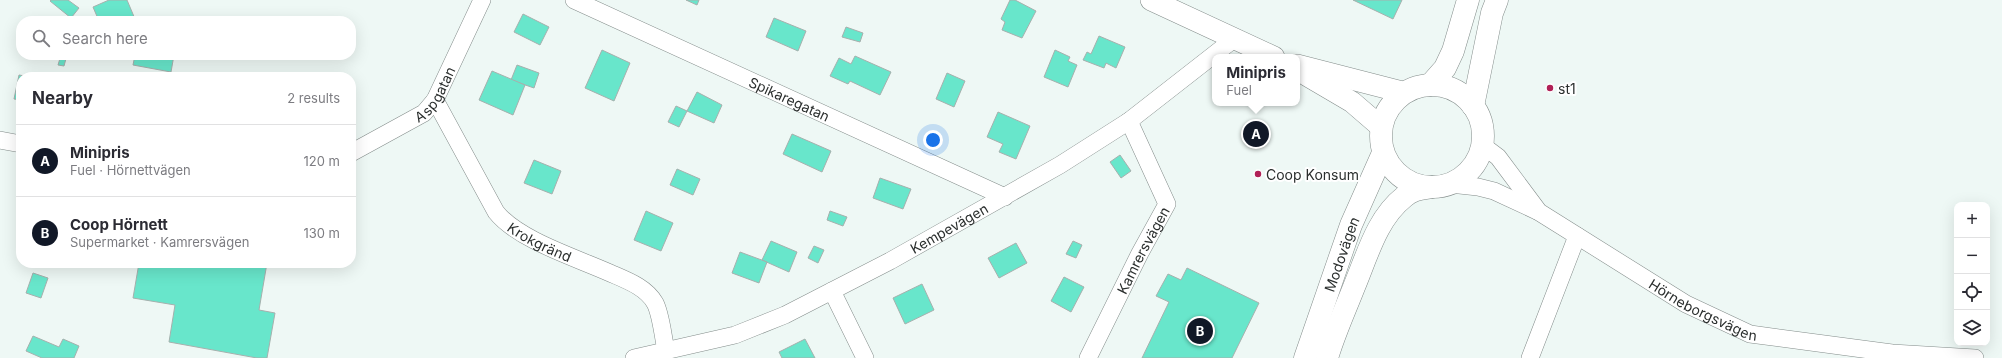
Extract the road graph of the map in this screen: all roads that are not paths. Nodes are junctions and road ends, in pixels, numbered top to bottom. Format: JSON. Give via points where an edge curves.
{"nodes":[{"id":1,"x":482,"y":0,"type":"edge"},
{"id":2,"x":574,"y":0,"type":"edge"},
{"id":3,"x":1151,"y":0,"type":"edge"},
{"id":4,"x":1468,"y":0,"type":"edge"},
{"id":5,"x":1497,"y":0,"type":"edge"},
{"id":6,"x":1234,"y":39,"type":"junction"},
{"id":7,"x":1215,"y":54,"type":"edge"},
{"id":8,"x":1267,"y":54,"type":"edge"},
{"id":9,"x":1212,"y":56,"type":"edge"},
{"id":10,"x":1300,"y":66,"type":"edge"},
{"id":11,"x":1300,"y":71,"type":"edge"},
{"id":12,"x":1430,"y":85,"type":"junction"},
{"id":13,"x":1402,"y":92,"type":"junction"},
{"id":14,"x":435,"y":100,"type":"junction"},
{"id":15,"x":1473,"y":106,"type":"junction"},
{"id":16,"x":1128,"y":121,"type":"junction"},
{"id":17,"x":1381,"y":127,"type":"junction"},
{"id":18,"x":0,"y":140,"type":"edge"},
{"id":19,"x":16,"y":143,"type":"edge"},
{"id":20,"x":1482,"y":145,"type":"junction"},
{"id":21,"x":356,"y":150,"type":"edge"},
{"id":22,"x":1383,"y":153,"type":"junction"},
{"id":23,"x":1441,"y":186,"type":"junction"},
{"id":24,"x":1005,"y":198,"type":"junction"},
{"id":25,"x":1539,"y":212,"type":"junction"},
{"id":26,"x":1577,"y":236,"type":"junction"},
{"id":27,"x":832,"y":291,"type":"junction"},
{"id":28,"x":666,"y":350,"type":"junction"},
{"id":29,"x":634,"y":358,"type":"edge"},
{"id":30,"x":865,"y":358,"type":"edge"},
{"id":31,"x":1088,"y":358,"type":"edge"},
{"id":32,"x":1305,"y":358,"type":"edge"},
{"id":33,"x":1327,"y":358,"type":"edge"},
{"id":34,"x":1530,"y":358,"type":"edge"},
{"id":35,"x":1975,"y":358,"type":"edge"}],
"edges":[{"from":1,"to":14,"type":"street","name":"Aspgatan"},
{"from":2,"to":24,"type":"street","name":"Spikaregatan"},
{"from":3,"to":6,"type":"street"},
{"from":4,"to":12,"type":"main road","via":[[1445,68]]},
{"from":5,"to":15,"type":"main road","via":[[1492,13]]},
{"from":6,"to":7,"type":"street","name":"Kempevägen"},
{"from":6,"to":8,"type":"street"},
{"from":9,"to":16,"type":"street","name":"Kempevägen"},
{"from":10,"to":13,"type":"street"},
{"from":11,"to":17,"type":"street","via":[[1352,102]]},
{"from":12,"to":13,"type":"main road"},
{"from":12,"to":15,"type":"main road","via":[[1446,87],[1461,94]]},
{"from":13,"to":17,"type":"main road","via":[[1391,105]]},
{"from":14,"to":21,"type":"street","name":"Aspgatan","via":[[424,113]]},
{"from":14,"to":28,"type":"street","name":"Krokgränd","via":[[504,223],[537,241],[628,281],[646,292],[656,304]]},
{"from":15,"to":20,"type":"main road","via":[[1480,118],[1483,131]]},
{"from":16,"to":24,"type":"street","name":"Kempevägen"},
{"from":16,"to":31,"type":"street","name":"Kamrersvägen","via":[[1168,204],[1140,253]]},
{"from":17,"to":22,"type":"main road","via":[[1380,141]]},
{"from":18,"to":19,"type":"street"},
{"from":20,"to":23,"type":"main road","via":[[1476,161],[1465,175]]},
{"from":20,"to":25,"type":"street","name":"Hörneborgsvägen","via":[[1498,157]]},
{"from":22,"to":23,"type":"main road","via":[[1391,167],[1403,178],[1417,185]]},
{"from":22,"to":32,"type":"main road","name":"Modovägen","via":[[1351,225]]},
{"from":23,"to":25,"type":"street","via":[[1478,187],[1494,191]]},
{"from":23,"to":33,"type":"main road","name":"Modovägen","via":[[1415,189],[1391,210],[1379,228]]},
{"from":24,"to":27,"type":"street","name":"Kempevägen"},
{"from":25,"to":26,"type":"street","name":"Hörneborgsvägen"},
{"from":26,"to":34,"type":"street"},
{"from":26,"to":35,"type":"street","name":"Hörneborgsvägen","via":[[1686,304],[1750,334],[1892,353]]},
{"from":27,"to":28,"type":"street","name":"Kempevägen","via":[[785,315],[735,335]]},
{"from":27,"to":30,"type":"street"},
{"from":28,"to":29,"type":"street","name":"Kempevägen"}]}
